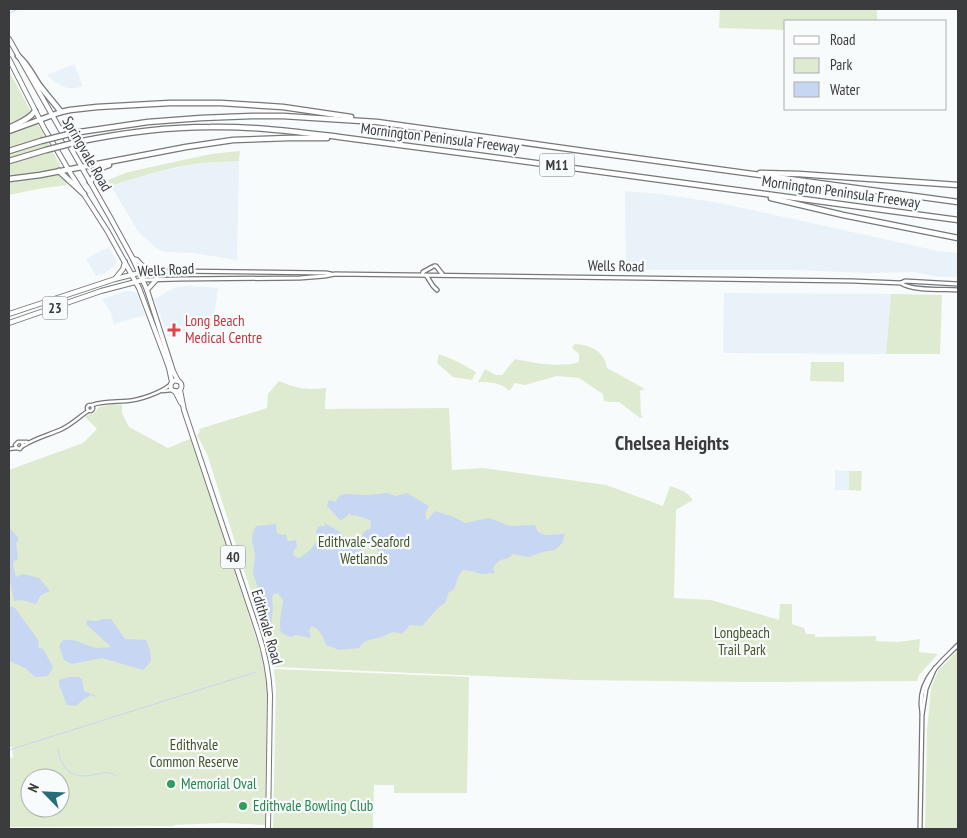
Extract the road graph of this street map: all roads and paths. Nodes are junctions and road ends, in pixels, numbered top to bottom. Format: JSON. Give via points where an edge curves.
{"nodes":[{"id":1,"x":9,"y":39,"type":"edge"},
{"id":2,"x":18,"y":56,"type":"junction"},
{"id":3,"x":9,"y":59,"type":"edge"},
{"id":4,"x":34,"y":111,"type":"junction"},
{"id":5,"x":61,"y":112,"type":"junction"},
{"id":6,"x":52,"y":116,"type":"junction"},
{"id":7,"x":40,"y":119,"type":"junction"},
{"id":8,"x":377,"y":122,"type":"junction"},
{"id":9,"x":9,"y":129,"type":"edge"},
{"id":10,"x":374,"y":142,"type":"junction"},
{"id":11,"x":9,"y":151,"type":"edge"},
{"id":12,"x":136,"y":157,"type":"junction"},
{"id":13,"x":9,"y":161,"type":"edge"},
{"id":14,"x":81,"y":167,"type":"junction"},
{"id":15,"x":68,"y":169,"type":"junction"},
{"id":16,"x":59,"y":171,"type":"junction"},
{"id":17,"x":738,"y":173,"type":"junction"},
{"id":18,"x":9,"y":179,"type":"edge"},
{"id":19,"x":90,"y":182,"type":"junction"},
{"id":20,"x":958,"y":184,"type":"edge"},
{"id":21,"x":740,"y":191,"type":"junction"},
{"id":22,"x":84,"y":194,"type":"junction"},
{"id":23,"x":958,"y":202,"type":"edge"},
{"id":24,"x":958,"y":220,"type":"edge"},
{"id":25,"x":957,"y":239,"type":"edge"},
{"id":26,"x":133,"y":258,"type":"junction"},
{"id":27,"x":125,"y":262,"type":"junction"},
{"id":28,"x":148,"y":272,"type":"junction"},
{"id":29,"x":140,"y":273,"type":"junction"},
{"id":30,"x":132,"y":274,"type":"junction"},
{"id":31,"x":331,"y":274,"type":"junction"},
{"id":32,"x":424,"y":275,"type":"junction"},
{"id":33,"x":444,"y":275,"type":"junction"},
{"id":34,"x":115,"y":279,"type":"junction"},
{"id":35,"x":157,"y":279,"type":"junction"},
{"id":36,"x":143,"y":280,"type":"junction"},
{"id":37,"x":136,"y":282,"type":"junction"},
{"id":38,"x":901,"y":283,"type":"junction"},
{"id":39,"x":957,"y":283,"type":"edge"},
{"id":40,"x":147,"y":290,"type":"junction"},
{"id":41,"x":436,"y":290,"type":"dead end"},
{"id":42,"x":958,"y":290,"type":"edge"},
{"id":43,"x":9,"y":314,"type":"edge"},
{"id":44,"x":9,"y":323,"type":"edge"},
{"id":45,"x":178,"y":381,"type":"junction"},
{"id":46,"x":174,"y":388,"type":"junction"},
{"id":47,"x":101,"y":403,"type":"junction"},
{"id":48,"x":92,"y":405,"type":"junction"},
{"id":49,"x":87,"y":409,"type":"junction"},
{"id":50,"x":93,"y":409,"type":"junction"},
{"id":51,"x":22,"y":444,"type":"junction"},
{"id":52,"x":16,"y":446,"type":"junction"},
{"id":53,"x":9,"y":449,"type":"edge"},
{"id":54,"x":958,"y":645,"type":"edge"},
{"id":55,"x":268,"y":829,"type":"edge"},
{"id":56,"x":920,"y":829,"type":"edge"}],
"edges":[{"from":1,"to":2,"type":"main road","name":"Springvale Road","number":"40"},
{"from":2,"to":5,"type":"highway"},
{"from":2,"to":6,"type":"main road","name":"Springvale Road","number":"40"},
{"from":3,"to":4,"type":"main road","name":"Springvale Road","number":"40"},
{"from":4,"to":7,"type":"main road","name":"Springvale Road","number":"40"},
{"from":4,"to":9,"type":"highway"},
{"from":5,"to":6,"type":"highway"},
{"from":5,"to":8,"type":"highway","via":[[195,102],[292,108]]},
{"from":6,"to":7,"type":"highway"},
{"from":6,"to":14,"type":"main road","name":"Springvale Road","number":"40"},
{"from":7,"to":9,"type":"highway"},
{"from":7,"to":15,"type":"main road","name":"Springvale Road","number":"40"},
{"from":8,"to":11,"type":"highway","name":"Mornington Peninsula Freeway","number":"M11","bridge":true,"via":[[283,116],[148,122],[73,133]]},
{"from":8,"to":17,"type":"highway","name":"Mornington Peninsula Freeway","number":"M11"},
{"from":10,"to":12,"type":"highway","via":[[333,138],[233,140]]},
{"from":10,"to":13,"type":"highway","name":"Mornington Peninsula Freeway","number":"M11","bridge":true,"via":[[257,128],[168,128],[77,142]]},
{"from":10,"to":21,"type":"highway","name":"Mornington Peninsula Freeway","number":"M11"},
{"from":12,"to":14,"type":"highway"},
{"from":12,"to":19,"type":"highway","via":[[104,166]]},
{"from":14,"to":15,"type":"highway"},
{"from":14,"to":19,"type":"main road","name":"Springvale Road","number":"40"},
{"from":15,"to":16,"type":"highway"},
{"from":15,"to":22,"type":"main road","name":"Springvale Road","number":"40"},
{"from":16,"to":18,"type":"highway"},
{"from":16,"to":22,"type":"highway"},
{"from":17,"to":20,"type":"highway"},
{"from":17,"to":23,"type":"highway","name":"Mornington Peninsula Freeway","number":"M11"},
{"from":19,"to":26,"type":"main road","name":"Springvale Road","number":"40"},
{"from":21,"to":24,"type":"highway","name":"Mornington Peninsula Freeway","number":"M11"},
{"from":21,"to":25,"type":"highway"},
{"from":22,"to":27,"type":"main road","name":"Springvale Road","number":"40"},
{"from":26,"to":28,"type":"main road"},
{"from":26,"to":29,"type":"main road","name":"Springvale Road","number":"40"},
{"from":27,"to":30,"type":"main road","name":"Springvale Road","number":"40"},
{"from":27,"to":34,"type":"main road"},
{"from":28,"to":29,"type":"main road","name":"Wells Road"},
{"from":28,"to":31,"type":"main road","name":"Wells Road"},
{"from":29,"to":30,"type":"main road","name":"Wells Road","number":"23"},
{"from":29,"to":36,"type":"main road","name":"Springvale Road","number":"40"},
{"from":30,"to":34,"type":"main road","name":"Wells Road","number":"23"},
{"from":30,"to":37,"type":"main road","name":"Springvale Road","number":"40"},
{"from":31,"to":32,"type":"main road","name":"Wells Road"},
{"from":31,"to":35,"type":"main road","name":"Wells Road","via":[[285,278]]},
{"from":32,"to":33,"type":"main road","name":"Wells Road"},
{"from":32,"to":33,"type":"main road","via":[[423,272],[433,266]]},
{"from":32,"to":41,"type":"main road"},
{"from":33,"to":38,"type":"main road","name":"Wells Road"},
{"from":34,"to":43,"type":"main road","name":"Wells Road","number":"23"},
{"from":35,"to":36,"type":"main road","name":"Wells Road"},
{"from":35,"to":40,"type":"main road"},
{"from":36,"to":37,"type":"main road","name":"Wells Road","number":"23"},
{"from":36,"to":40,"type":"main road","number":"40"},
{"from":37,"to":44,"type":"main road","name":"Wells Road","number":"23"},
{"from":37,"to":46,"type":"main road","name":"Edithvale Road","number":"40","via":[[166,357]]},
{"from":38,"to":39,"type":"main road","name":"Wells Road"},
{"from":38,"to":42,"type":"main road","name":"Wells Road","via":[[924,289]]},
{"from":40,"to":45,"type":"main road","number":"40"},
{"from":45,"to":46,"type":"main road","via":[[175,381]]},
{"from":45,"to":46,"type":"main road","number":"40","via":[[181,385]]},
{"from":46,"to":47,"type":"street","via":[[132,401]]},
{"from":46,"to":55,"type":"main road","name":"Edithvale Road","number":"40","via":[[266,660],[270,691]]},
{"from":47,"to":48,"type":"street"},
{"from":47,"to":50,"type":"street"},
{"from":48,"to":49,"type":"street"},
{"from":48,"to":50,"type":"street"},
{"from":49,"to":50,"type":"street"},
{"from":49,"to":51,"type":"street","via":[[62,429]]},
{"from":51,"to":52,"type":"street","via":[[18,442]]},
{"from":51,"to":52,"type":"street","via":[[20,449]]},
{"from":52,"to":53,"type":"street"},
{"from":54,"to":56,"type":"main road","via":[[935,668],[926,690],[922,715]]}]}
